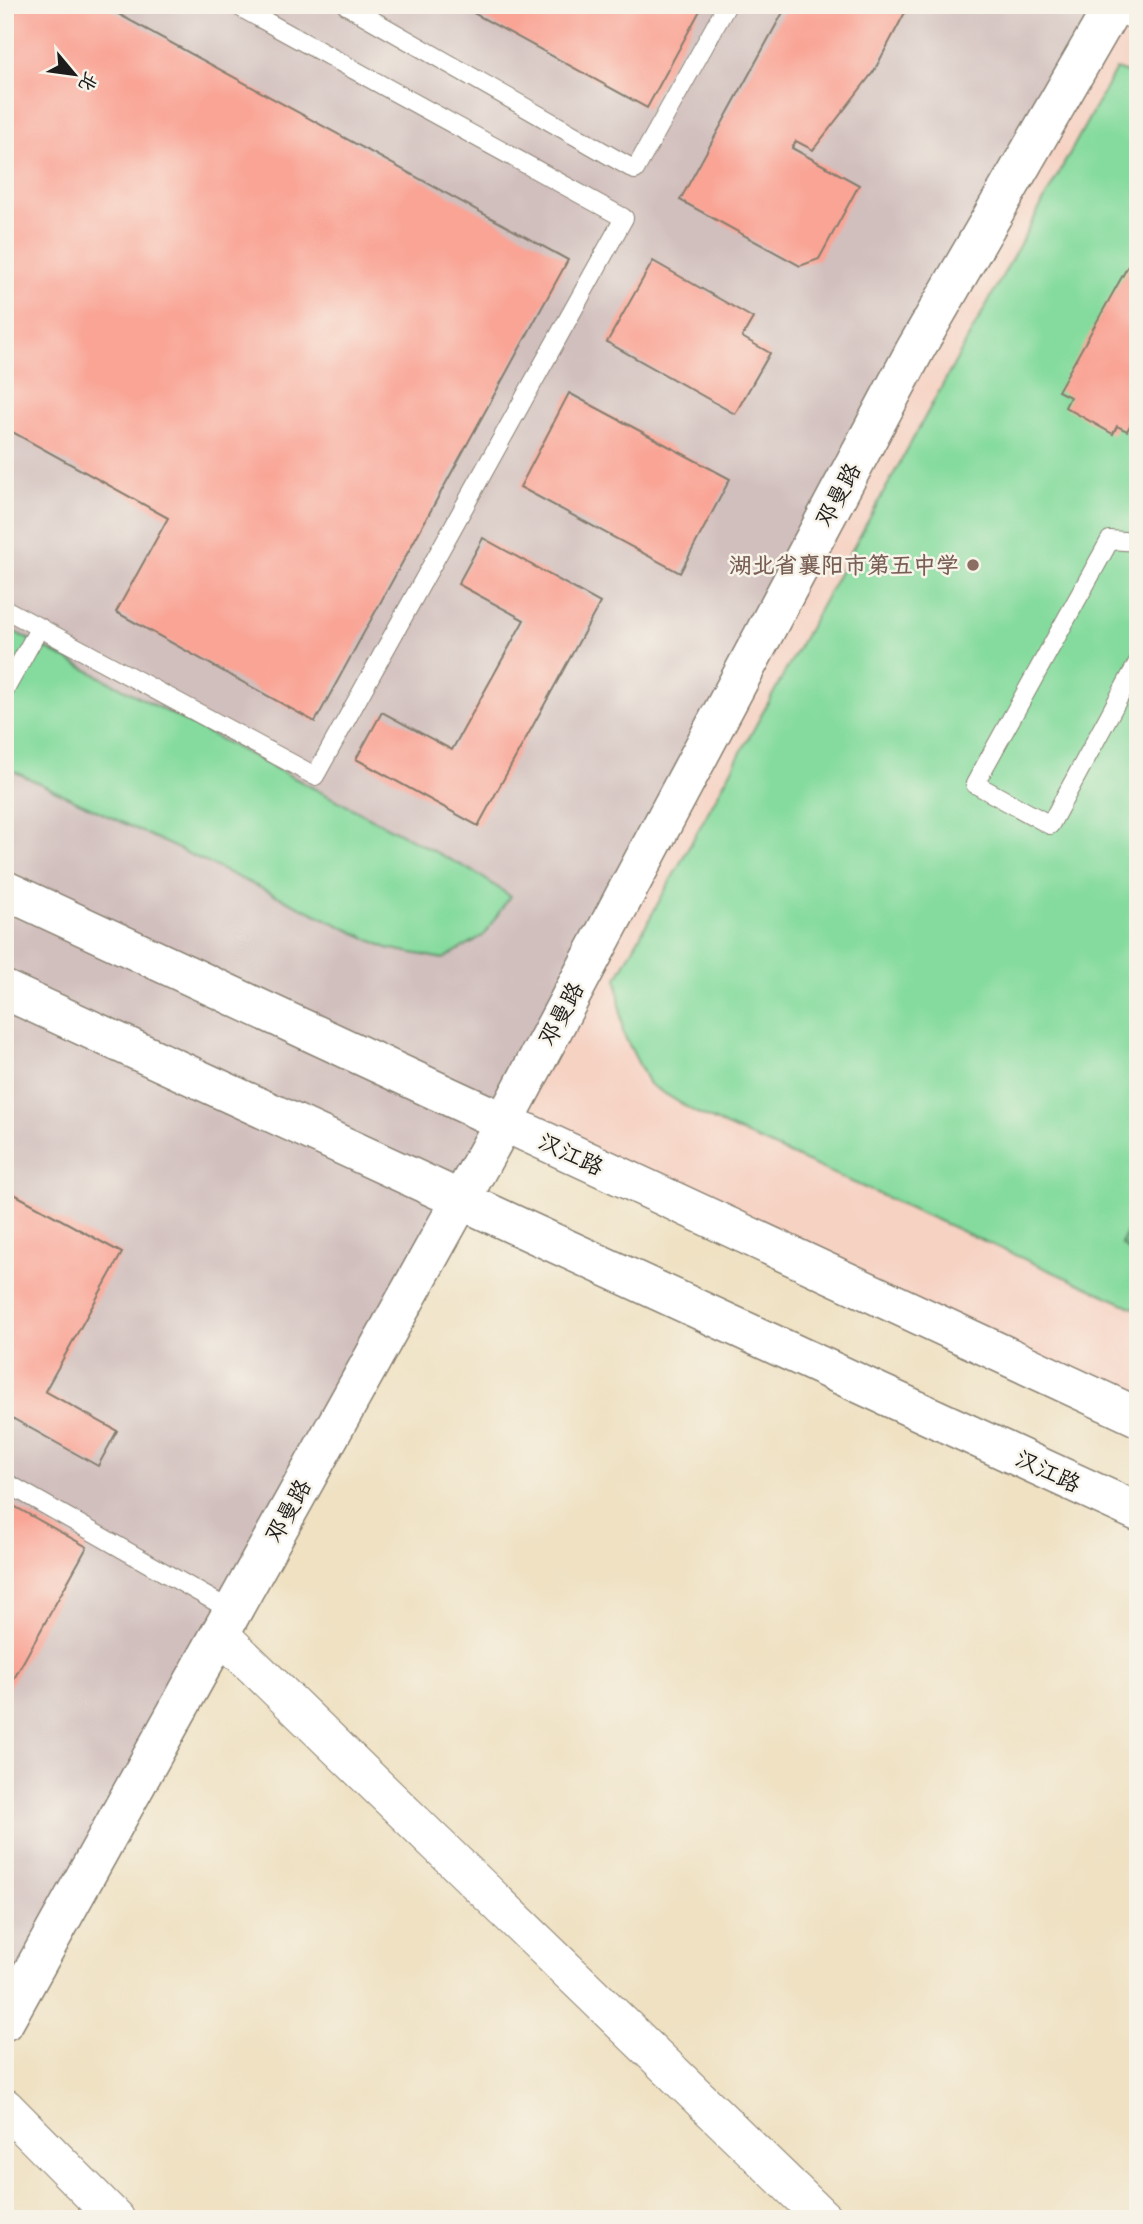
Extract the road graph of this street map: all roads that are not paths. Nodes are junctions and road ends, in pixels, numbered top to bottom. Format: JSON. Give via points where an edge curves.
{"nodes":[{"id":1,"x":236,"y":5,"type":"edge"},
{"id":2,"x":346,"y":5,"type":"edge"},
{"id":3,"x":727,"y":5,"type":"edge"},
{"id":4,"x":1121,"y":12,"type":"edge"},
{"id":5,"x":1138,"y":541,"type":"edge"},
{"id":6,"x":5,"y":609,"type":"edge"},
{"id":7,"x":40,"y":627,"type":"junction"},
{"id":8,"x":1138,"y":662,"type":"edge"},
{"id":9,"x":5,"y":690,"type":"edge"},
{"id":10,"x":5,"y":890,"type":"edge"},
{"id":11,"x":5,"y":990,"type":"edge"},
{"id":12,"x":504,"y":1122,"type":"junction"},
{"id":13,"x":461,"y":1200,"type":"junction"},
{"id":14,"x":1138,"y":1417,"type":"edge"},
{"id":15,"x":5,"y":1482,"type":"edge"},
{"id":16,"x":1138,"y":1512,"type":"edge"},
{"id":17,"x":226,"y":1623,"type":"junction"},
{"id":18,"x":5,"y":2021,"type":"edge"},
{"id":19,"x":5,"y":2107,"type":"edge"},
{"id":20,"x":116,"y":2219,"type":"edge"},
{"id":21,"x":824,"y":2219,"type":"edge"}],
"edges":[{"from":1,"to":7,"type":"lane","via":[[624,218],[315,776]]},
{"from":2,"to":3,"type":"lane","via":[[635,170]]},
{"from":4,"to":12,"type":"main road","name":"邓曼路","via":[[915,350]]},
{"from":5,"to":8,"type":"lane","via":[[1110,540],[975,784],[1050,825]]},
{"from":6,"to":7,"type":"lane"},
{"from":7,"to":9,"type":"lane"},
{"from":10,"to":12,"type":"main road","name":"汉江路"},
{"from":11,"to":13,"type":"main road","name":"汉江路"},
{"from":12,"to":13,"type":"main road","name":"邓曼路"},
{"from":12,"to":14,"type":"main road","name":"汉江路"},
{"from":13,"to":16,"type":"main road","name":"汉江路"},
{"from":13,"to":17,"type":"main road","name":"邓曼路"},
{"from":15,"to":17,"type":"lane"},
{"from":17,"to":18,"type":"main road","name":"邓曼路"},
{"from":17,"to":21,"type":"street"},
{"from":19,"to":20,"type":"street"}]}
